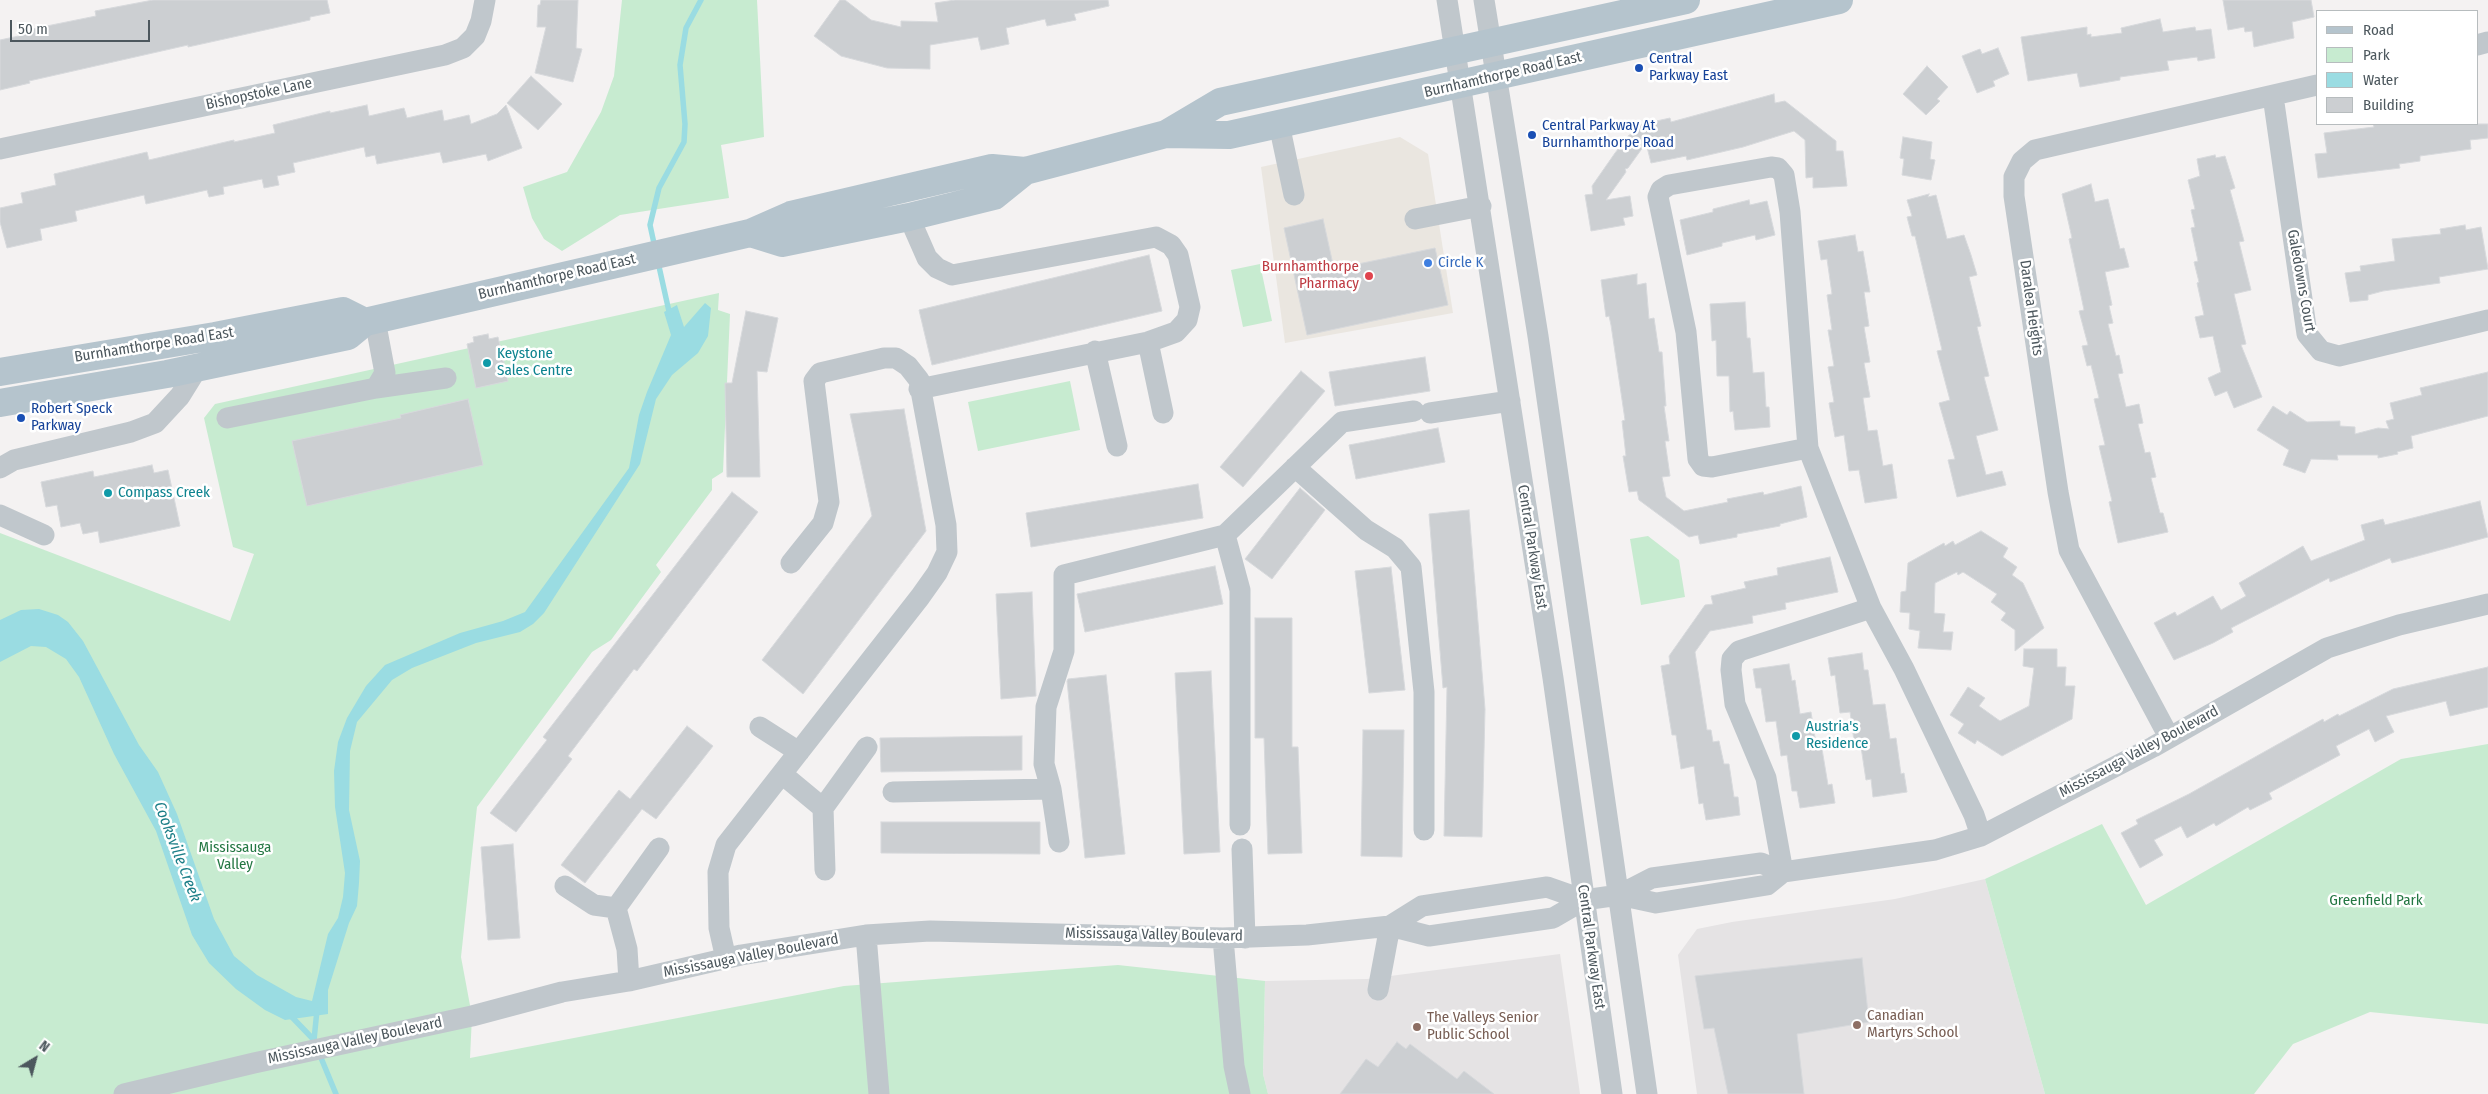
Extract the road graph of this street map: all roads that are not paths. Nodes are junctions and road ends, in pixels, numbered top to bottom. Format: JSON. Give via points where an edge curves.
{"nodes":[{"id":1,"x":485,"y":0,"type":"edge"},
{"id":2,"x":1447,"y":0,"type":"edge"},
{"id":3,"x":1484,"y":0,"type":"edge"},
{"id":4,"x":1686,"y":0,"type":"edge"},
{"id":5,"x":1839,"y":0,"type":"edge"},
{"id":6,"x":1490,"y":42,"type":"junction"},
{"id":7,"x":1455,"y":49,"type":"junction"},
{"id":8,"x":1496,"y":76,"type":"junction"},
{"id":9,"x":1462,"y":84,"type":"junction"},
{"id":10,"x":2316,"y":85,"type":"edge"},
{"id":11,"x":2273,"y":96,"type":"junction"},
{"id":12,"x":1279,"y":124,"type":"junction"},
{"id":13,"x":1166,"y":134,"type":"junction"},
{"id":14,"x":0,"y":149,"type":"edge"},
{"id":15,"x":1026,"y":171,"type":"junction"},
{"id":16,"x":1294,"y":195,"type":"dead end"},
{"id":17,"x":1481,"y":206,"type":"junction"},
{"id":18,"x":909,"y":217,"type":"junction"},
{"id":19,"x":1415,"y":219,"type":"dead end"},
{"id":20,"x":750,"y":233,"type":"junction"},
{"id":21,"x":2488,"y":320,"type":"edge"},
{"id":22,"x":370,"y":321,"type":"junction"},
{"id":23,"x":1148,"y":342,"type":"junction"},
{"id":24,"x":1095,"y":351,"type":"junction"},
{"id":25,"x":198,"y":367,"type":"junction"},
{"id":26,"x":0,"y":372,"type":"edge"},
{"id":27,"x":446,"y":378,"type":"dead end"},
{"id":28,"x":376,"y":388,"type":"junction"},
{"id":29,"x":919,"y":389,"type":"junction"},
{"id":30,"x":1510,"y":401,"type":"junction"},
{"id":31,"x":0,"y":403,"type":"edge"},
{"id":32,"x":1163,"y":413,"type":"dead end"},
{"id":33,"x":227,"y":418,"type":"dead end"},
{"id":34,"x":1117,"y":446,"type":"dead end"},
{"id":35,"x":1808,"y":448,"type":"junction"},
{"id":36,"x":0,"y":468,"type":"edge"},
{"id":37,"x":1295,"y":468,"type":"junction"},
{"id":38,"x":0,"y":515,"type":"edge"},
{"id":39,"x":44,"y":535,"type":"dead end"},
{"id":40,"x":1225,"y":535,"type":"junction"},
{"id":41,"x":791,"y":563,"type":"dead end"},
{"id":42,"x":2488,"y":604,"type":"edge"},
{"id":43,"x":1871,"y":608,"type":"junction"},
{"id":44,"x":760,"y":727,"type":"dead end"},
{"id":45,"x":2169,"y":737,"type":"junction"},
{"id":46,"x":867,"y":747,"type":"dead end"},
{"id":47,"x":798,"y":752,"type":"junction"},
{"id":48,"x":782,"y":774,"type":"junction"},
{"id":49,"x":1051,"y":789,"type":"junction"},
{"id":50,"x":893,"y":792,"type":"dead end"},
{"id":51,"x":823,"y":808,"type":"junction"},
{"id":52,"x":1240,"y":825,"type":"dead end"},
{"id":53,"x":1424,"y":830,"type":"dead end"},
{"id":54,"x":1981,"y":836,"type":"junction"},
{"id":55,"x":1059,"y":842,"type":"dead end"},
{"id":56,"x":660,"y":848,"type":"dead end"},
{"id":57,"x":1242,"y":849,"type":"dead end"},
{"id":58,"x":824,"y":870,"type":"dead end"},
{"id":59,"x":1782,"y":872,"type":"junction"},
{"id":60,"x":565,"y":886,"type":"dead end"},
{"id":61,"x":1619,"y":895,"type":"junction"},
{"id":62,"x":1584,"y":900,"type":"junction"},
{"id":63,"x":616,"y":908,"type":"junction"},
{"id":64,"x":1390,"y":926,"type":"junction"},
{"id":65,"x":866,"y":935,"type":"junction"},
{"id":66,"x":1223,"y":938,"type":"junction"},
{"id":67,"x":1245,"y":938,"type":"junction"},
{"id":68,"x":726,"y":959,"type":"junction"},
{"id":69,"x":629,"y":981,"type":"junction"},
{"id":70,"x":1378,"y":990,"type":"dead end"},
{"id":71,"x":124,"y":1094,"type":"edge"},
{"id":72,"x":879,"y":1094,"type":"edge"},
{"id":73,"x":1240,"y":1094,"type":"edge"},
{"id":74,"x":1612,"y":1094,"type":"edge"},
{"id":75,"x":1647,"y":1094,"type":"edge"}],
"edges":[{"from":1,"to":14,"type":"street","name":"Bishopstoke Lane","via":[[475,36],[464,48],[445,55]]},
{"from":2,"to":7,"type":"street","name":"Central Parkway East"},
{"from":3,"to":6,"type":"street"},
{"from":4,"to":6,"type":"main road","name":"Burnhamthorpe Road East"},
{"from":5,"to":8,"type":"main road","name":"Burnhamthorpe Road East"},
{"from":6,"to":7,"type":"main road","name":"Burnhamthorpe Road East"},
{"from":6,"to":8,"type":"street"},
{"from":7,"to":9,"type":"street","name":"Central Parkway East"},
{"from":7,"to":13,"type":"main road","name":"Burnhamthorpe Road East","via":[[1220,102]]},
{"from":8,"to":9,"type":"main road","name":"Burnhamthorpe Road East"},
{"from":8,"to":61,"type":"street","via":[[1538,336]]},
{"from":9,"to":12,"type":"main road","name":"Burnhamthorpe Road East"},
{"from":9,"to":17,"type":"street","name":"Central Parkway East"},
{"from":10,"to":11,"type":"street","name":"Daralea Heights"},
{"from":11,"to":21,"type":"street","name":"Galedowns Court","via":[[2307,334],[2321,350],[2339,356]]},
{"from":11,"to":45,"type":"street","name":"Daralea Heights","via":[[2035,150],[2022,161],[2014,177],[2069,550]]},
{"from":12,"to":13,"type":"main road","name":"Burnhamthorpe Road East","via":[[1229,135]]},
{"from":12,"to":16,"type":"street"},
{"from":13,"to":15,"type":"main road","name":"Burnhamthorpe Road East"},
{"from":15,"to":18,"type":"main road","name":"Burnhamthorpe Road East","via":[[994,196]]},
{"from":15,"to":20,"type":"main road","name":"Burnhamthorpe Road East","via":[[992,168],[791,215]]},
{"from":17,"to":19,"type":"street"},
{"from":17,"to":30,"type":"street","name":"Central Parkway East"},
{"from":18,"to":20,"type":"main road","name":"Burnhamthorpe Road East","via":[[782,243]]},
{"from":18,"to":23,"type":"street","via":[[927,258],[937,268],[952,275],[1156,237],[1171,244],[1178,255],[1190,307],[1187,320],[1176,332]]},
{"from":20,"to":22,"type":"main road","name":"Burnhamthorpe Road East"},
{"from":22,"to":25,"type":"main road","name":"Burnhamthorpe Road East","via":[[348,336]]},
{"from":22,"to":26,"type":"main road","name":"Burnhamthorpe Road East","via":[[343,311]]},
{"from":22,"to":28,"type":"street","via":[[385,373]]},
{"from":23,"to":24,"type":"street"},
{"from":23,"to":32,"type":"street"},
{"from":24,"to":29,"type":"street"},
{"from":24,"to":34,"type":"street"},
{"from":25,"to":31,"type":"main road","name":"Burnhamthorpe Road East"},
{"from":25,"to":36,"type":"street","via":[[180,396],[155,423],[131,432],[14,460]]},
{"from":27,"to":28,"type":"street"},
{"from":28,"to":33,"type":"street"},
{"from":29,"to":41,"type":"street","via":[[916,374],[896,358],[820,373],[814,381],[830,502],[822,523]]},
{"from":29,"to":47,"type":"street","via":[[946,525],[947,552],[920,597]]},
{"from":30,"to":37,"type":"street","via":[[1342,422]]},
{"from":30,"to":62,"type":"street","name":"Central Parkway East"},
{"from":35,"to":35,"type":"street","via":[[1790,212],[1784,174],[1771,167],[1669,185],[1661,190],[1658,197],[1686,332],[1698,459],[1703,466],[1712,467]]},
{"from":35,"to":43,"type":"street"},
{"from":37,"to":40,"type":"street"},
{"from":37,"to":53,"type":"street","via":[[1366,530],[1395,548],[1411,567],[1424,692]]},
{"from":38,"to":39,"type":"street"},
{"from":40,"to":49,"type":"street","via":[[1064,575],[1064,651],[1046,706],[1044,764]]},
{"from":40,"to":52,"type":"street","via":[[1240,590]]},
{"from":42,"to":45,"type":"street","name":"Mississauga Valley Boulevard","via":[[2399,625],[2327,648]]},
{"from":43,"to":54,"type":"street","via":[[1908,678]]},
{"from":43,"to":59,"type":"street","via":[[1739,651],[1732,659],[1735,704],[1766,778]]},
{"from":44,"to":47,"type":"street"},
{"from":45,"to":54,"type":"street","name":"Mississauga Valley Boulevard"},
{"from":46,"to":51,"type":"street"},
{"from":47,"to":48,"type":"street"},
{"from":48,"to":51,"type":"street"},
{"from":48,"to":68,"type":"street","via":[[726,845],[718,872],[719,928]]},
{"from":49,"to":50,"type":"street"},
{"from":49,"to":55,"type":"street"},
{"from":51,"to":58,"type":"street"},
{"from":54,"to":59,"type":"street","name":"Mississauga Valley Boulevard","via":[[1935,850]]},
{"from":56,"to":63,"type":"street"},
{"from":57,"to":67,"type":"street"},
{"from":59,"to":61,"type":"street","name":"Mississauga Valley Boulevard","via":[[1767,885],[1656,903]]},
{"from":60,"to":63,"type":"street","via":[[594,905]]},
{"from":61,"to":62,"type":"street","name":"Mississauga Valley Boulevard"},
{"from":61,"to":75,"type":"street"},
{"from":62,"to":64,"type":"street","name":"Mississauga Valley Boulevard","via":[[1553,918],[1429,936]]},
{"from":62,"to":64,"type":"street","name":"Mississauga Valley Boulevard","via":[[1547,887],[1422,906]]},
{"from":62,"to":74,"type":"street","name":"Central Parkway East"},
{"from":63,"to":69,"type":"street","via":[[627,949]]},
{"from":64,"to":67,"type":"street","name":"Mississauga Valley Boulevard"},
{"from":64,"to":70,"type":"street"},
{"from":65,"to":66,"type":"street","name":"Mississauga Valley Boulevard","via":[[930,931]]},
{"from":65,"to":68,"type":"street","name":"Mississauga Valley Boulevard"},
{"from":65,"to":72,"type":"street"},
{"from":66,"to":67,"type":"street","name":"Mississauga Valley Boulevard"},
{"from":66,"to":73,"type":"street","via":[[1234,1066]]},
{"from":68,"to":69,"type":"street","name":"Mississauga Valley Boulevard"},
{"from":69,"to":71,"type":"street","name":"Mississauga Valley Boulevard","via":[[562,992],[472,1016]]}]}
